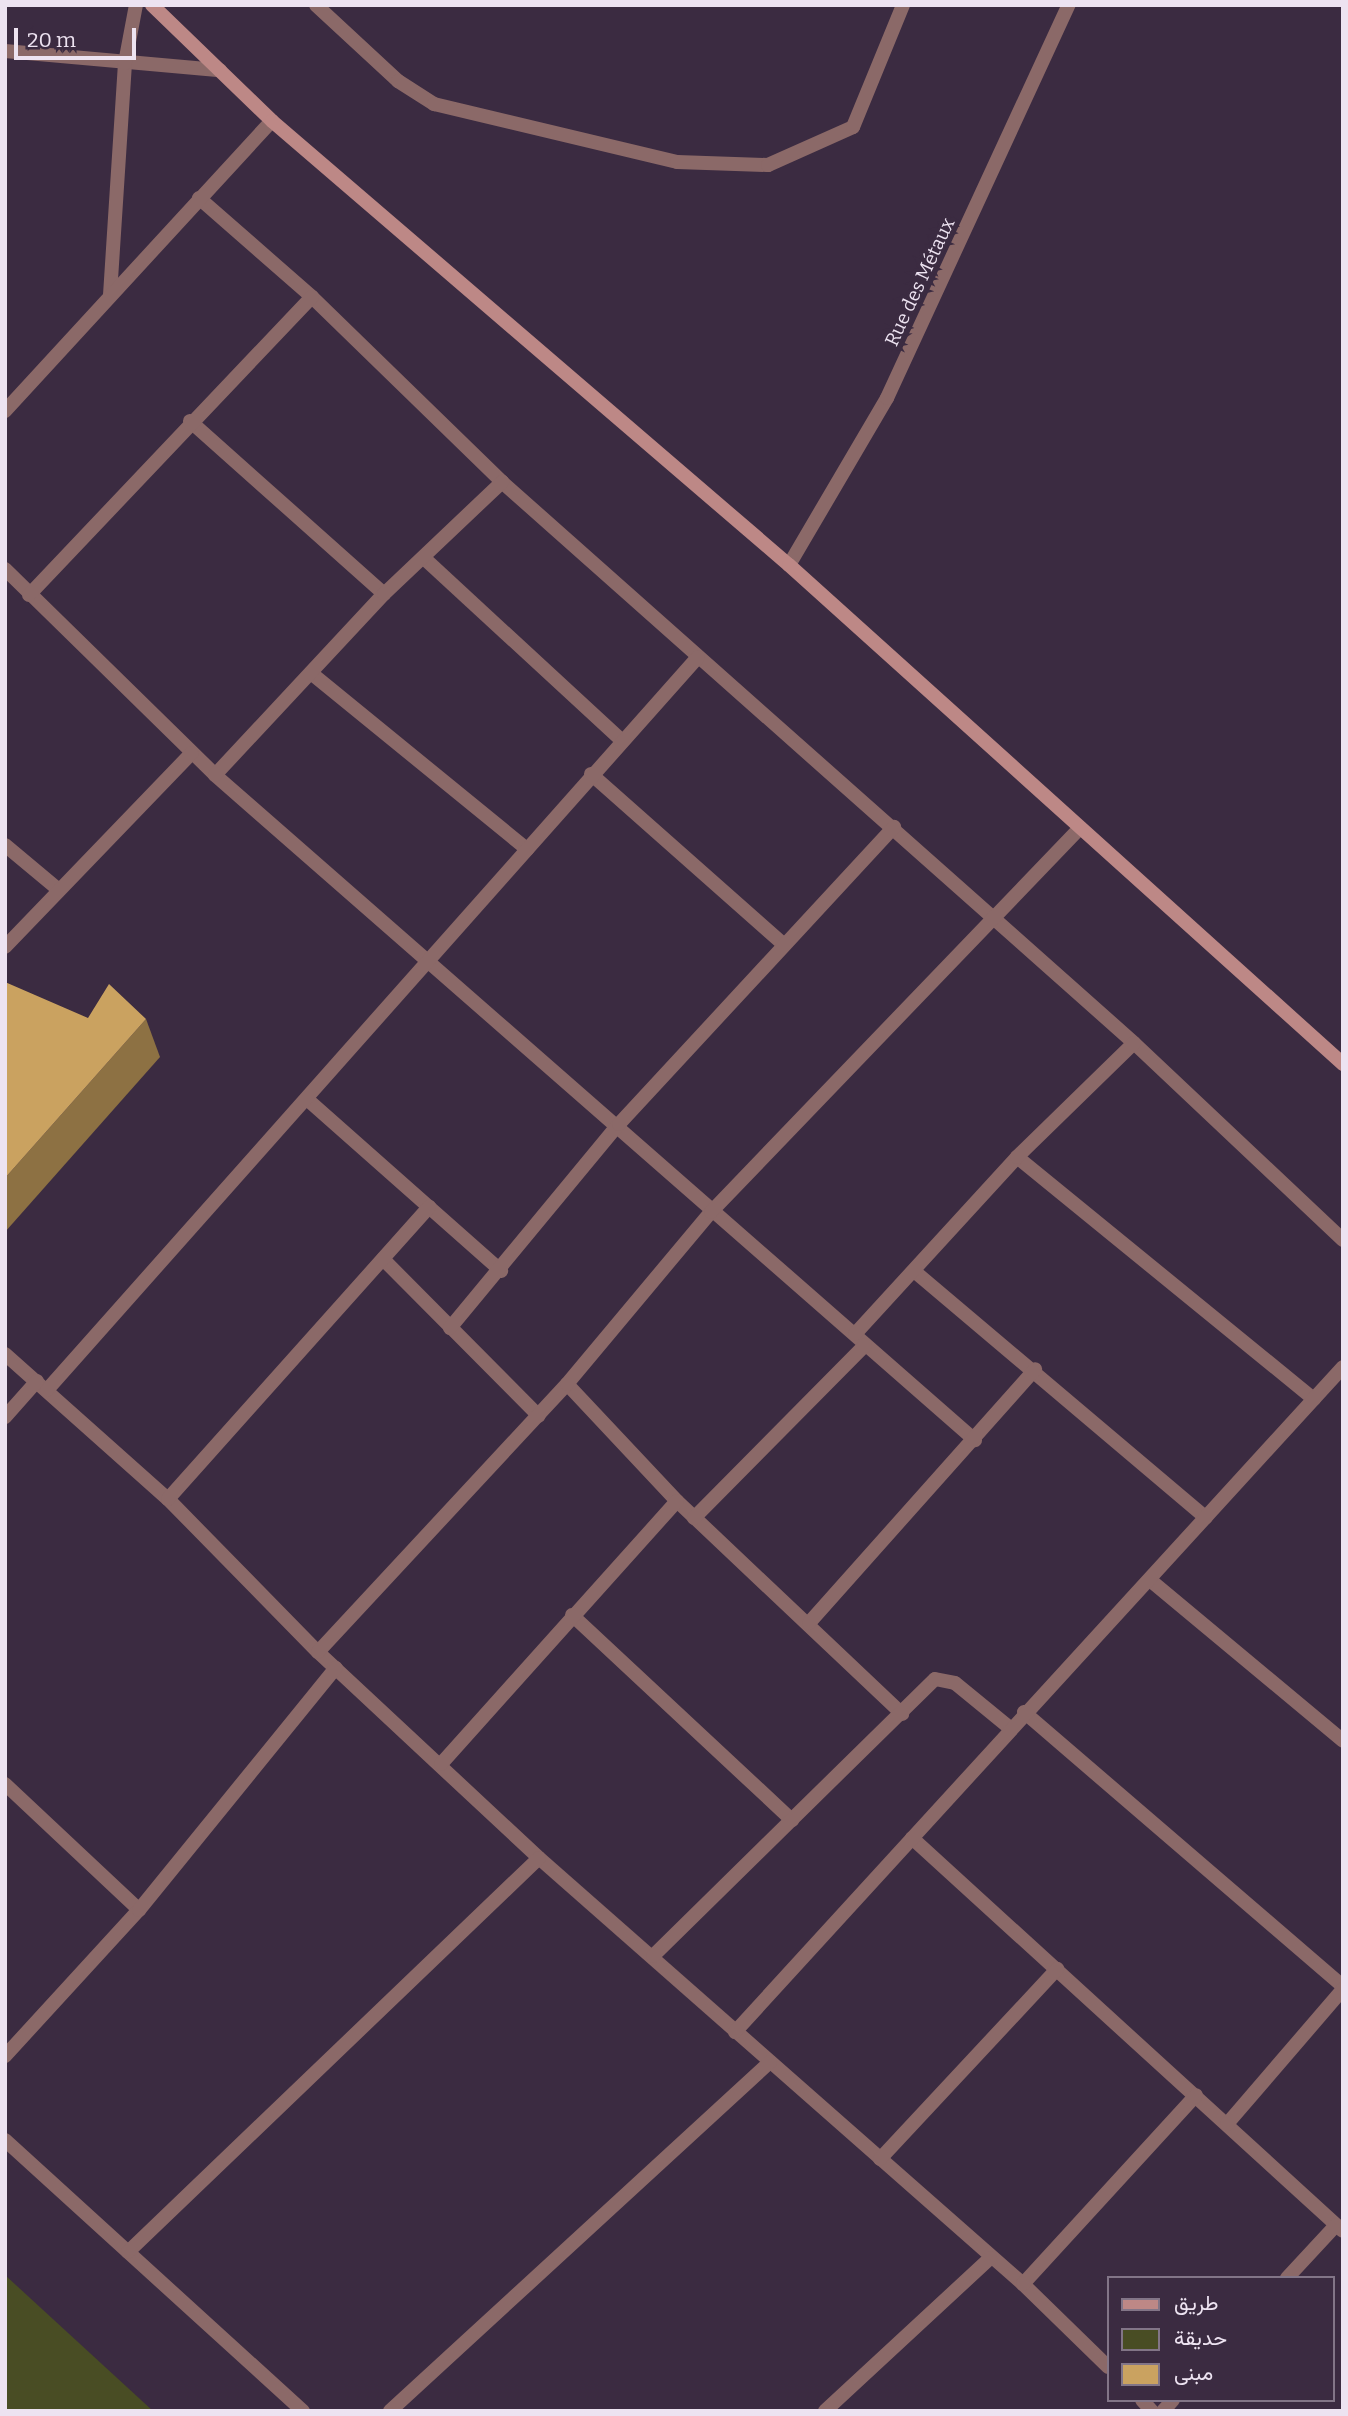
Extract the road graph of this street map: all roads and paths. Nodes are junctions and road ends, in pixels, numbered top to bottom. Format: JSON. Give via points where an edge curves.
{"nodes":[{"id":1,"x":136,"y":5,"type":"edge"},
{"id":2,"x":152,"y":5,"type":"edge"},
{"id":3,"x":316,"y":5,"type":"edge"},
{"id":4,"x":903,"y":5,"type":"edge"},
{"id":5,"x":1069,"y":5,"type":"edge"},
{"id":6,"x":5,"y":51,"type":"edge"},
{"id":7,"x":125,"y":63,"type":"junction"},
{"id":8,"x":220,"y":70,"type":"junction"},
{"id":9,"x":272,"y":121,"type":"junction"},
{"id":10,"x":199,"y":198,"type":"junction"},
{"id":11,"x":110,"y":295,"type":"junction"},
{"id":12,"x":312,"y":297,"type":"junction"},
{"id":13,"x":5,"y":411,"type":"edge"},
{"id":14,"x":190,"y":421,"type":"junction"},
{"id":15,"x":502,"y":482,"type":"junction"},
{"id":16,"x":425,"y":559,"type":"junction"},
{"id":17,"x":789,"y":565,"type":"junction"},
{"id":18,"x":5,"y":569,"type":"edge"},
{"id":19,"x":384,"y":594,"type":"junction"},
{"id":20,"x":29,"y":595,"type":"junction"},
{"id":21,"x":698,"y":657,"type":"junction"},
{"id":22,"x":311,"y":673,"type":"junction"},
{"id":23,"x":620,"y":739,"type":"junction"},
{"id":24,"x":192,"y":752,"type":"junction"},
{"id":25,"x":592,"y":774,"type":"junction"},
{"id":26,"x":215,"y":775,"type":"junction"},
{"id":27,"x":894,"y":827,"type":"junction"},
{"id":28,"x":1080,"y":828,"type":"junction"},
{"id":29,"x":5,"y":845,"type":"edge"},
{"id":30,"x":527,"y":849,"type":"junction"},
{"id":31,"x":59,"y":890,"type":"junction"},
{"id":32,"x":990,"y":919,"type":"junction"},
{"id":33,"x":782,"y":943,"type":"junction"},
{"id":34,"x":5,"y":947,"type":"edge"},
{"id":35,"x":429,"y":956,"type":"junction"},
{"id":36,"x":1134,"y":1043,"type":"junction"},
{"id":37,"x":1343,"y":1064,"type":"edge"},
{"id":38,"x":308,"y":1100,"type":"junction"},
{"id":39,"x":620,"y":1124,"type":"junction"},
{"id":40,"x":1017,"y":1157,"type":"junction"},
{"id":41,"x":429,"y":1207,"type":"junction"},
{"id":42,"x":711,"y":1212,"type":"junction"},
{"id":43,"x":1343,"y":1240,"type":"edge"},
{"id":44,"x":383,"y":1259,"type":"junction"},
{"id":45,"x":500,"y":1271,"type":"junction"},
{"id":46,"x":914,"y":1271,"type":"junction"},
{"id":47,"x":450,"y":1328,"type":"junction"},
{"id":48,"x":860,"y":1340,"type":"junction"},
{"id":49,"x":5,"y":1354,"type":"edge"},
{"id":50,"x":1343,"y":1367,"type":"edge"},
{"id":51,"x":1035,"y":1369,"type":"junction"},
{"id":52,"x":567,"y":1384,"type":"junction"},
{"id":53,"x":42,"y":1386,"type":"junction"},
{"id":54,"x":1314,"y":1399,"type":"junction"},
{"id":55,"x":539,"y":1416,"type":"junction"},
{"id":56,"x":5,"y":1417,"type":"edge"},
{"id":57,"x":975,"y":1440,"type":"junction"},
{"id":58,"x":167,"y":1499,"type":"junction"},
{"id":59,"x":677,"y":1502,"type":"junction"},
{"id":60,"x":694,"y":1518,"type":"junction"},
{"id":61,"x":1206,"y":1518,"type":"junction"},
{"id":62,"x":1150,"y":1580,"type":"junction"},
{"id":63,"x":572,"y":1615,"type":"junction"},
{"id":64,"x":809,"y":1623,"type":"junction"},
{"id":65,"x":318,"y":1652,"type":"junction"},
{"id":66,"x":336,"y":1668,"type":"junction"},
{"id":67,"x":1024,"y":1712,"type":"junction"},
{"id":68,"x":902,"y":1714,"type":"junction"},
{"id":69,"x":1010,"y":1728,"type":"junction"},
{"id":70,"x":1343,"y":1741,"type":"edge"},
{"id":71,"x":441,"y":1764,"type":"junction"},
{"id":72,"x":5,"y":1783,"type":"edge"},
{"id":73,"x":792,"y":1820,"type":"junction"},
{"id":74,"x":912,"y":1838,"type":"junction"},
{"id":75,"x":539,"y":1858,"type":"junction"},
{"id":76,"x":139,"y":1910,"type":"junction"},
{"id":77,"x":653,"y":1956,"type":"junction"},
{"id":78,"x":1057,"y":1969,"type":"junction"},
{"id":79,"x":1343,"y":1987,"type":"edge"},
{"id":80,"x":736,"y":2032,"type":"junction"},
{"id":81,"x":5,"y":2056,"type":"edge"},
{"id":82,"x":770,"y":2062,"type":"junction"},
{"id":83,"x":1196,"y":2095,"type":"junction"},
{"id":84,"x":1227,"y":2124,"type":"junction"},
{"id":85,"x":5,"y":2140,"type":"edge"},
{"id":86,"x":880,"y":2160,"type":"junction"},
{"id":87,"x":1339,"y":2228,"type":"edge"},
{"id":88,"x":128,"y":2252,"type":"junction"},
{"id":89,"x":990,"y":2258,"type":"junction"},
{"id":90,"x":1289,"y":2276,"type":"edge"},
{"id":91,"x":1023,"y":2284,"type":"junction"},
{"id":92,"x":1106,"y":2365,"type":"edge"},
{"id":93,"x":303,"y":2411,"type":"edge"},
{"id":94,"x":390,"y":2411,"type":"edge"},
{"id":95,"x":825,"y":2411,"type":"edge"}],
"edges":[{"from":1,"to":7,"type":"street"},
{"from":2,"to":8,"type":"street"},
{"from":3,"to":4,"type":"street","via":[[398,81],[434,104],[677,162],[768,165],[853,127]]},
{"from":5,"to":17,"type":"street","name":"Rue des Métaux","via":[[887,398]]},
{"from":6,"to":7,"type":"street"},
{"from":7,"to":8,"type":"street"},
{"from":7,"to":11,"type":"street"},
{"from":8,"to":9,"type":"street"},
{"from":9,"to":10,"type":"street"},
{"from":9,"to":17,"type":"street"},
{"from":10,"to":11,"type":"street"},
{"from":10,"to":12,"type":"street"},
{"from":11,"to":13,"type":"street"},
{"from":12,"to":14,"type":"street"},
{"from":12,"to":15,"type":"street"},
{"from":14,"to":19,"type":"street"},
{"from":14,"to":20,"type":"street"},
{"from":15,"to":16,"type":"street"},
{"from":15,"to":21,"type":"street"},
{"from":16,"to":19,"type":"street"},
{"from":16,"to":23,"type":"street"},
{"from":17,"to":28,"type":"street"},
{"from":18,"to":20,"type":"street"},
{"from":19,"to":22,"type":"street"},
{"from":20,"to":24,"type":"street"},
{"from":21,"to":23,"type":"street"},
{"from":21,"to":27,"type":"street"},
{"from":22,"to":26,"type":"street"},
{"from":22,"to":30,"type":"street"},
{"from":23,"to":25,"type":"street"},
{"from":24,"to":26,"type":"street"},
{"from":24,"to":31,"type":"street"},
{"from":25,"to":30,"type":"street"},
{"from":25,"to":33,"type":"street"},
{"from":26,"to":35,"type":"street"},
{"from":27,"to":32,"type":"street"},
{"from":27,"to":33,"type":"street"},
{"from":28,"to":32,"type":"street"},
{"from":28,"to":37,"type":"street"},
{"from":29,"to":31,"type":"street"},
{"from":30,"to":35,"type":"street"},
{"from":31,"to":34,"type":"street"},
{"from":32,"to":36,"type":"street"},
{"from":32,"to":42,"type":"street"},
{"from":33,"to":39,"type":"street"},
{"from":35,"to":38,"type":"street"},
{"from":35,"to":39,"type":"street"},
{"from":36,"to":40,"type":"street"},
{"from":36,"to":43,"type":"street"},
{"from":38,"to":41,"type":"street"},
{"from":38,"to":53,"type":"street"},
{"from":39,"to":42,"type":"street"},
{"from":39,"to":45,"type":"street"},
{"from":40,"to":46,"type":"street"},
{"from":40,"to":54,"type":"street"},
{"from":41,"to":44,"type":"street"},
{"from":41,"to":45,"type":"street"},
{"from":42,"to":48,"type":"street"},
{"from":42,"to":52,"type":"street"},
{"from":44,"to":47,"type":"street"},
{"from":44,"to":58,"type":"street"},
{"from":45,"to":47,"type":"street"},
{"from":46,"to":48,"type":"street"},
{"from":46,"to":51,"type":"street"},
{"from":47,"to":55,"type":"street"},
{"from":48,"to":57,"type":"street"},
{"from":48,"to":60,"type":"street"},
{"from":49,"to":53,"type":"street"},
{"from":50,"to":54,"type":"street"},
{"from":51,"to":57,"type":"street"},
{"from":51,"to":61,"type":"street"},
{"from":52,"to":55,"type":"street"},
{"from":52,"to":59,"type":"street"},
{"from":53,"to":56,"type":"street"},
{"from":53,"to":58,"type":"street"},
{"from":54,"to":61,"type":"street"},
{"from":55,"to":65,"type":"street"},
{"from":57,"to":64,"type":"street"},
{"from":58,"to":65,"type":"street"},
{"from":59,"to":60,"type":"street"},
{"from":59,"to":63,"type":"street"},
{"from":60,"to":64,"type":"street"},
{"from":61,"to":62,"type":"street"},
{"from":62,"to":67,"type":"street"},
{"from":62,"to":70,"type":"street"},
{"from":63,"to":71,"type":"street"},
{"from":63,"to":73,"type":"street"},
{"from":64,"to":68,"type":"street"},
{"from":65,"to":66,"type":"street"},
{"from":66,"to":71,"type":"street"},
{"from":66,"to":76,"type":"street"},
{"from":67,"to":69,"type":"street"},
{"from":67,"to":79,"type":"street"},
{"from":68,"to":69,"type":"street","via":[[941,1678]]},
{"from":68,"to":73,"type":"street"},
{"from":69,"to":74,"type":"street"},
{"from":71,"to":75,"type":"street"},
{"from":72,"to":76,"type":"street"},
{"from":73,"to":77,"type":"street"},
{"from":74,"to":78,"type":"street"},
{"from":74,"to":80,"type":"street"},
{"from":75,"to":77,"type":"street"},
{"from":75,"to":88,"type":"street"},
{"from":76,"to":81,"type":"street"},
{"from":77,"to":80,"type":"street"},
{"from":78,"to":83,"type":"street"},
{"from":78,"to":86,"type":"street"},
{"from":79,"to":84,"type":"street"},
{"from":80,"to":82,"type":"street"},
{"from":82,"to":86,"type":"street"},
{"from":82,"to":94,"type":"street"},
{"from":83,"to":84,"type":"street"},
{"from":83,"to":91,"type":"street"},
{"from":84,"to":87,"type":"street"},
{"from":85,"to":88,"type":"street"},
{"from":86,"to":89,"type":"street"},
{"from":87,"to":90,"type":"street"},
{"from":88,"to":93,"type":"street"},
{"from":89,"to":91,"type":"street"},
{"from":89,"to":95,"type":"street"},
{"from":91,"to":92,"type":"street"}]}
